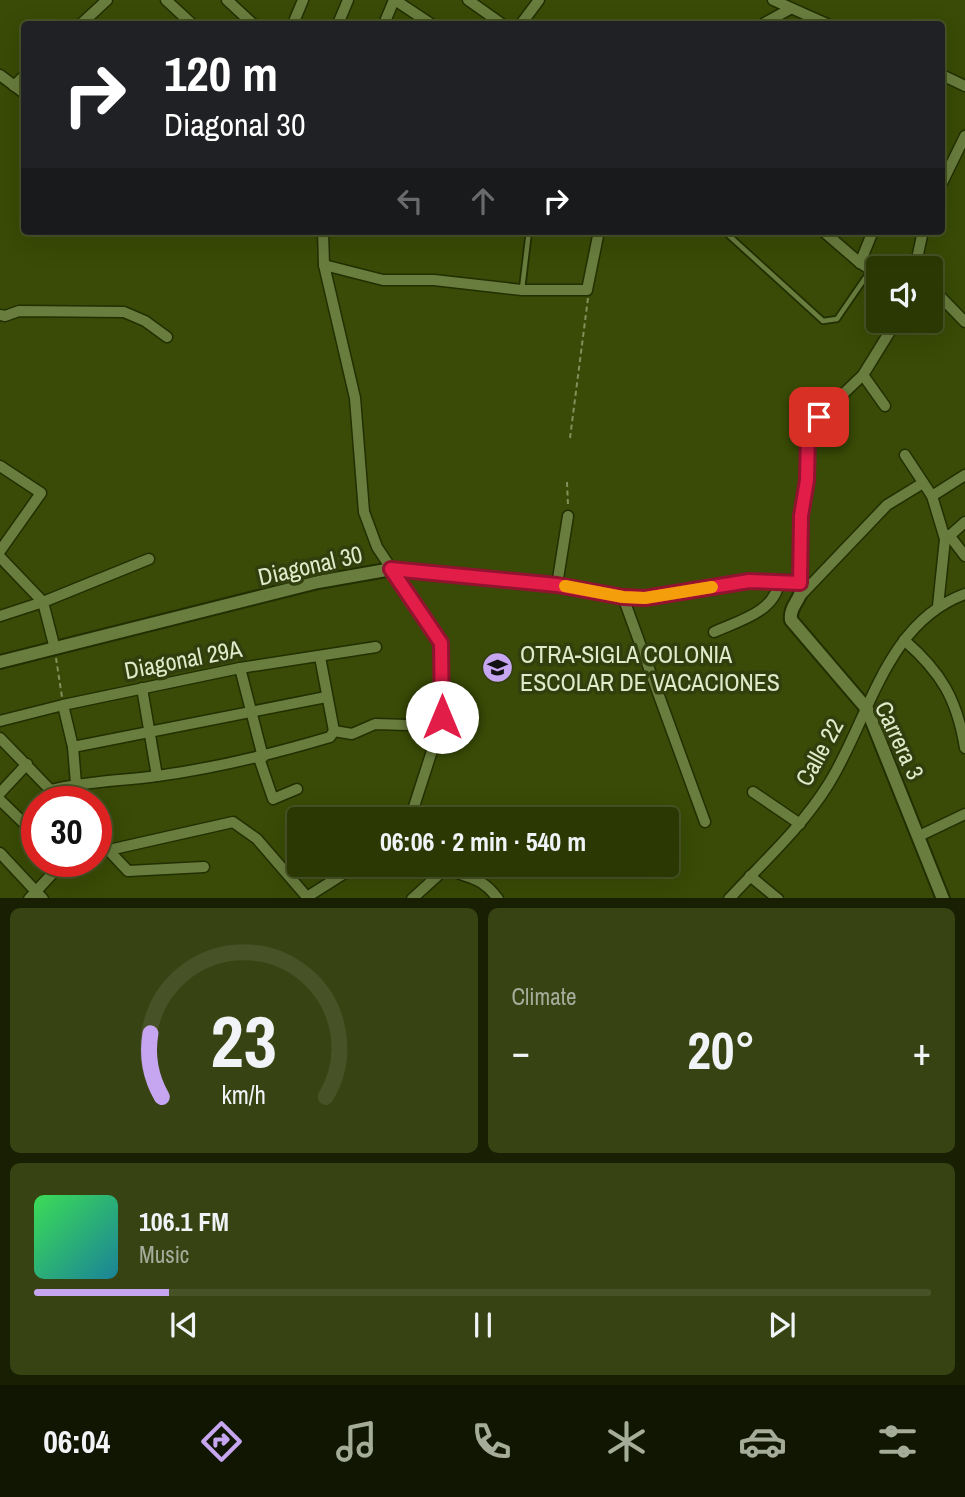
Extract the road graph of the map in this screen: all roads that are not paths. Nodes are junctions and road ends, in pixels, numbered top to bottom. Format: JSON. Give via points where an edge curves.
{"nodes":[{"id":1,"x":107,"y":0,"type":"edge"},
{"id":2,"x":166,"y":0,"type":"edge"},
{"id":3,"x":227,"y":0,"type":"edge"},
{"id":4,"x":348,"y":0,"type":"edge"},
{"id":5,"x":394,"y":0,"type":"edge"},
{"id":6,"x":468,"y":0,"type":"edge"},
{"id":7,"x":539,"y":0,"type":"edge"},
{"id":8,"x":299,"y":1,"type":"edge"},
{"id":9,"x":782,"y":3,"type":"edge"},
{"id":10,"x":83,"y":21,"type":"edge"},
{"id":11,"x":188,"y":21,"type":"edge"},
{"id":12,"x":250,"y":21,"type":"edge"},
{"id":13,"x":294,"y":21,"type":"edge"},
{"id":14,"x":339,"y":21,"type":"edge"},
{"id":15,"x":385,"y":21,"type":"edge"},
{"id":16,"x":426,"y":21,"type":"edge"},
{"id":17,"x":498,"y":21,"type":"edge"},
{"id":18,"x":523,"y":21,"type":"edge"},
{"id":19,"x":766,"y":21,"type":"edge"},
{"id":20,"x":821,"y":21,"type":"edge"},
{"id":21,"x":0,"y":75,"type":"edge"},
{"id":22,"x":945,"y":76,"type":"edge"},
{"id":23,"x":21,"y":79,"type":"edge"},
{"id":24,"x":14,"y":86,"type":"junction"},
{"id":25,"x":965,"y":86,"type":"edge"},
{"id":26,"x":21,"y":91,"type":"edge"},
{"id":27,"x":964,"y":140,"type":"edge"},
{"id":28,"x":945,"y":173,"type":"edge"},
{"id":29,"x":323,"y":235,"type":"edge"},
{"id":30,"x":529,"y":235,"type":"edge"},
{"id":31,"x":598,"y":235,"type":"edge"},
{"id":32,"x":728,"y":235,"type":"edge"},
{"id":33,"x":828,"y":235,"type":"edge"},
{"id":34,"x":871,"y":235,"type":"edge"},
{"id":35,"x":921,"y":235,"type":"edge"},
{"id":36,"x":917,"y":256,"type":"edge"},
{"id":37,"x":860,"y":263,"type":"junction"},
{"id":38,"x":324,"y":265,"type":"junction"},
{"id":39,"x":866,"y":267,"type":"edge"},
{"id":40,"x":866,"y":283,"type":"edge"},
{"id":41,"x":522,"y":290,"type":"junction"},
{"id":42,"x":943,"y":299,"type":"edge"},
{"id":43,"x":2,"y":318,"type":"edge"},
{"id":44,"x":965,"y":322,"type":"edge"},
{"id":45,"x":889,"y":333,"type":"edge"},
{"id":46,"x":167,"y":337,"type":"dead end"},
{"id":47,"x":863,"y":375,"type":"junction"},
{"id":48,"x":885,"y":406,"type":"dead end"},
{"id":49,"x":905,"y":455,"type":"dead end"},
{"id":50,"x":0,"y":466,"type":"edge"},
{"id":51,"x":965,"y":475,"type":"edge"},
{"id":52,"x":923,"y":482,"type":"junction"},
{"id":53,"x":932,"y":496,"type":"junction"},
{"id":54,"x":568,"y":516,"type":"road end"},
{"id":55,"x":965,"y":522,"type":"edge"},
{"id":56,"x":947,"y":537,"type":"junction"},
{"id":57,"x":3,"y":538,"type":"edge"},
{"id":58,"x":0,"y":551,"type":"edge"},
{"id":59,"x":965,"y":556,"type":"edge"},
{"id":60,"x":0,"y":557,"type":"edge"},
{"id":61,"x":149,"y":559,"type":"dead end"},
{"id":62,"x":391,"y":569,"type":"junction"},
{"id":63,"x":779,"y":582,"type":"junction"},
{"id":64,"x":557,"y":585,"type":"junction"},
{"id":65,"x":801,"y":588,"type":"junction"},
{"id":66,"x":965,"y":594,"type":"edge"},
{"id":67,"x":623,"y":597,"type":"junction"},
{"id":68,"x":43,"y":602,"type":"junction"},
{"id":69,"x":939,"y":606,"type":"junction"},
{"id":70,"x":0,"y":616,"type":"edge"},
{"id":71,"x":715,"y":632,"type":"dead end"},
{"id":72,"x":904,"y":640,"type":"junction"},
{"id":73,"x":376,"y":647,"type":"dead end"},
{"id":74,"x":55,"y":649,"type":"junction"},
{"id":75,"x":320,"y":657,"type":"junction"},
{"id":76,"x":0,"y":662,"type":"edge"},
{"id":77,"x":240,"y":668,"type":"junction"},
{"id":78,"x":142,"y":688,"type":"junction"},
{"id":79,"x":327,"y":697,"type":"junction"},
{"id":80,"x":63,"y":705,"type":"junction"},
{"id":81,"x":866,"y":709,"type":"junction"},
{"id":82,"x":253,"y":712,"type":"junction"},
{"id":83,"x":0,"y":721,"type":"edge"},
{"id":84,"x":440,"y":726,"type":"junction"},
{"id":85,"x":152,"y":733,"type":"junction"},
{"id":86,"x":332,"y":734,"type":"junction"},
{"id":87,"x":0,"y":738,"type":"edge"},
{"id":88,"x":73,"y":747,"type":"junction"},
{"id":89,"x":965,"y":748,"type":"edge"},
{"id":90,"x":261,"y":757,"type":"junction"},
{"id":91,"x":27,"y":764,"type":"junction"},
{"id":92,"x":157,"y":776,"type":"junction"},
{"id":93,"x":76,"y":784,"type":"junction"},
{"id":94,"x":47,"y":786,"type":"edge"},
{"id":95,"x":68,"y":786,"type":"edge"},
{"id":96,"x":297,"y":789,"type":"dead end"},
{"id":97,"x":754,"y":792,"type":"dead end"},
{"id":98,"x":0,"y":793,"type":"edge"},
{"id":99,"x":0,"y":800,"type":"edge"},
{"id":100,"x":414,"y":807,"type":"edge"},
{"id":101,"x":965,"y":814,"type":"edge"},
{"id":102,"x":21,"y":820,"type":"edge"},
{"id":103,"x":705,"y":822,"type":"dead end"},
{"id":104,"x":800,"y":824,"type":"junction"},
{"id":105,"x":919,"y":836,"type":"junction"},
{"id":106,"x":112,"y":849,"type":"edge"},
{"id":107,"x":0,"y":853,"type":"edge"},
{"id":108,"x":112,"y":853,"type":"edge"},
{"id":109,"x":204,"y":867,"type":"dead end"},
{"id":110,"x":287,"y":874,"type":"edge"},
{"id":111,"x":750,"y":876,"type":"junction"},
{"id":112,"x":51,"y":877,"type":"edge"},
{"id":113,"x":290,"y":877,"type":"edge"},
{"id":114,"x":339,"y":877,"type":"edge"},
{"id":115,"x":433,"y":877,"type":"edge"},
{"id":116,"x":474,"y":877,"type":"edge"},
{"id":117,"x":36,"y":896,"type":"edge"},
{"id":118,"x":412,"y":898,"type":"edge"},
{"id":119,"x":498,"y":898,"type":"edge"},
{"id":120,"x":729,"y":898,"type":"edge"},
{"id":121,"x":778,"y":898,"type":"edge"},
{"id":122,"x":943,"y":898,"type":"edge"}],
"edges":[{"from":1,"to":10,"type":"street"},
{"from":2,"to":11,"type":"street"},
{"from":3,"to":12,"type":"street"},
{"from":4,"to":14,"type":"street"},
{"from":5,"to":15,"type":"street"},
{"from":5,"to":16,"type":"street"},
{"from":6,"to":17,"type":"street"},
{"from":7,"to":18,"type":"street"},
{"from":8,"to":13,"type":"street"},
{"from":9,"to":19,"type":"street"},
{"from":9,"to":20,"type":"street"},
{"from":21,"to":24,"type":"street"},
{"from":22,"to":25,"type":"street"},
{"from":23,"to":24,"type":"street"},
{"from":24,"to":26,"type":"street"},
{"from":27,"to":28,"type":"street"},
{"from":29,"to":38,"type":"street"},
{"from":30,"to":41,"type":"lane"},
{"from":31,"to":41,"type":"street","via":[[587,290]]},
{"from":32,"to":40,"type":"lane","via":[[823,321],[837,319]]},
{"from":33,"to":37,"type":"street"},
{"from":34,"to":37,"type":"street"},
{"from":35,"to":36,"type":"street"},
{"from":37,"to":39,"type":"street"},
{"from":38,"to":41,"type":"street","via":[[383,280],[434,280]]},
{"from":38,"to":62,"type":"street","via":[[355,398],[364,512]]},
{"from":42,"to":44,"type":"street"},
{"from":43,"to":46,"type":"street","via":[[19,311],[124,313]]},
{"from":45,"to":47,"type":"street"},
{"from":47,"to":48,"type":"street"},
{"from":47,"to":65,"type":"street","via":[[819,417],[808,434]]},
{"from":49,"to":52,"type":"street"},
{"from":50,"to":57,"type":"street","via":[[41,493]]},
{"from":51,"to":53,"type":"street"},
{"from":52,"to":53,"type":"street"},
{"from":52,"to":65,"type":"street","via":[[887,505]]},
{"from":53,"to":56,"type":"street"},
{"from":54,"to":64,"type":"street"},
{"from":55,"to":56,"type":"street"},
{"from":56,"to":59,"type":"street"},
{"from":56,"to":69,"type":"street"},
{"from":57,"to":58,"type":"street"},
{"from":60,"to":68,"type":"street"},
{"from":61,"to":68,"type":"street"},
{"from":62,"to":64,"type":"street","name":"Diagonal 30"},
{"from":62,"to":74,"type":"street","name":"Diagonal 30","via":[[318,582]]},
{"from":62,"to":84,"type":"street","via":[[441,643]]},
{"from":63,"to":65,"type":"street","name":"Diagonal 30"},
{"from":63,"to":67,"type":"street","name":"Diagonal 30","via":[[749,581],[666,596]]},
{"from":63,"to":71,"type":"street","via":[[772,601]]},
{"from":64,"to":67,"type":"street","name":"Diagonal 30"},
{"from":65,"to":81,"type":"street","name":"Carrera 3","via":[[790,615],[794,625]]},
{"from":66,"to":69,"type":"street","name":"Calle 22"},
{"from":67,"to":103,"type":"street"},
{"from":68,"to":70,"type":"street"},
{"from":68,"to":74,"type":"street"},
{"from":69,"to":72,"type":"street","name":"Calle 22"},
{"from":72,"to":81,"type":"street","name":"Calle 22"},
{"from":72,"to":89,"type":"street","via":[[937,673],[950,694]]},
{"from":73,"to":75,"type":"street","name":"Diagonal 29A"},
{"from":74,"to":76,"type":"street","name":"Diagonal 30"},
{"from":75,"to":77,"type":"street","name":"Diagonal 29A"},
{"from":75,"to":79,"type":"street"},
{"from":77,"to":78,"type":"street","name":"Diagonal 29A"},
{"from":77,"to":82,"type":"street"},
{"from":78,"to":80,"type":"street","name":"Diagonal 29A"},
{"from":78,"to":85,"type":"street"},
{"from":79,"to":82,"type":"street"},
{"from":79,"to":86,"type":"street"},
{"from":80,"to":83,"type":"street","name":"Diagonal 29A"},
{"from":80,"to":88,"type":"street"},
{"from":81,"to":104,"type":"street","name":"Calle 22","via":[[829,784]]},
{"from":81,"to":105,"type":"street","name":"Carrera 3"},
{"from":82,"to":85,"type":"street"},
{"from":82,"to":90,"type":"street"},
{"from":84,"to":86,"type":"street","via":[[375,724],[356,733]]},
{"from":84,"to":100,"type":"street"},
{"from":85,"to":88,"type":"street"},
{"from":85,"to":92,"type":"street"},
{"from":86,"to":90,"type":"street"},
{"from":87,"to":91,"type":"street"},
{"from":88,"to":93,"type":"street"},
{"from":90,"to":92,"type":"street"},
{"from":90,"to":96,"type":"street","via":[[274,799]]},
{"from":91,"to":94,"type":"street"},
{"from":91,"to":98,"type":"street"},
{"from":92,"to":93,"type":"street"},
{"from":93,"to":95,"type":"street"},
{"from":97,"to":104,"type":"street"},
{"from":99,"to":102,"type":"street"},
{"from":101,"to":105,"type":"street"},
{"from":104,"to":111,"type":"street","name":"Calle 22"},
{"from":105,"to":122,"type":"street","name":"Carrera 3"},
{"from":106,"to":110,"type":"street","via":[[238,824]]},
{"from":107,"to":117,"type":"street"},
{"from":108,"to":109,"type":"street","via":[[128,871]]},
{"from":111,"to":120,"type":"street","name":"Calle 22"},
{"from":111,"to":121,"type":"street"},
{"from":112,"to":117,"type":"street"},
{"from":113,"to":114,"type":"street","via":[[307,897]]},
{"from":115,"to":118,"type":"street"},
{"from":116,"to":119,"type":"street"}]}
